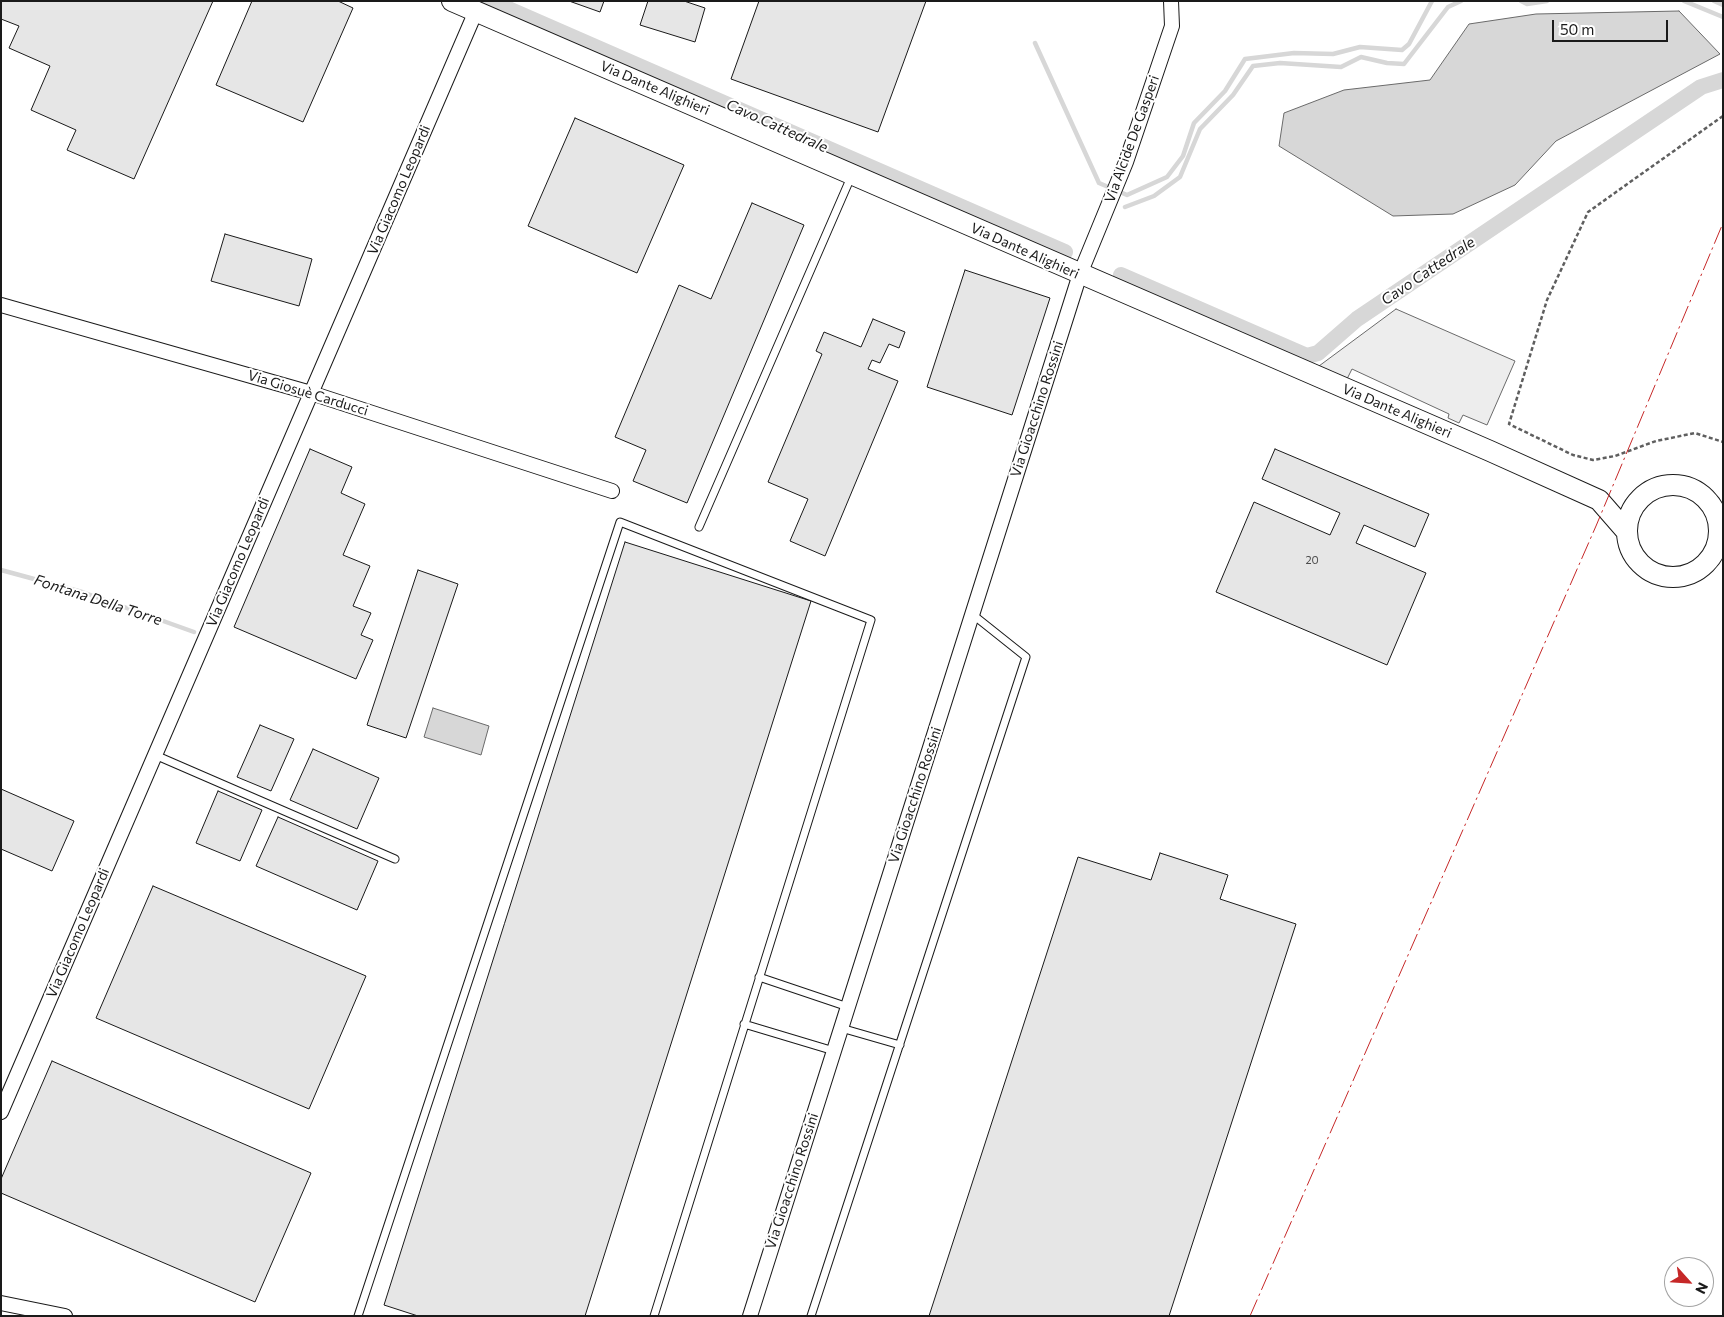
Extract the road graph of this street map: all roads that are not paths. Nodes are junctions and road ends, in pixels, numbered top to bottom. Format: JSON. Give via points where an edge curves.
{"nodes":[{"id":1,"x":452,"y":1,"type":"edge"},
{"id":2,"x":1171,"y":1,"type":"edge"},
{"id":3,"x":476,"y":11,"type":"junction"},
{"id":4,"x":852,"y":174,"type":"junction"},
{"id":5,"x":1080,"y":274,"type":"junction"},
{"id":6,"x":1,"y":305,"type":"edge"},
{"id":7,"x":311,"y":393,"type":"junction"},
{"id":8,"x":612,"y":490,"type":"dead end"},
{"id":9,"x":1598,"y":500,"type":"junction"},
{"id":10,"x":1638,"y":500,"type":"junction"},
{"id":11,"x":699,"y":527,"type":"dead end"},
{"id":12,"x":1721,"y":530,"type":"edge"},
{"id":13,"x":1626,"y":531,"type":"junction"},
{"id":14,"x":1723,"y":564,"type":"edge"},
{"id":15,"x":1699,"y":569,"type":"junction"},
{"id":16,"x":972,"y":614,"type":"junction"},
{"id":17,"x":155,"y":755,"type":"junction"},
{"id":18,"x":395,"y":859,"type":"dead end"},
{"id":19,"x":759,"y":977,"type":"junction"},
{"id":20,"x":848,"y":1007,"type":"junction"},
{"id":21,"x":744,"y":1024,"type":"junction"},
{"id":22,"x":841,"y":1028,"type":"junction"},
{"id":23,"x":900,"y":1045,"type":"junction"},
{"id":24,"x":834,"y":1051,"type":"junction"},
{"id":25,"x":1,"y":1112,"type":"edge"},
{"id":26,"x":1,"y":1303,"type":"edge"},
{"id":27,"x":65,"y":1316,"type":"edge"},
{"id":28,"x":358,"y":1316,"type":"edge"},
{"id":29,"x":654,"y":1316,"type":"edge"},
{"id":30,"x":750,"y":1316,"type":"edge"},
{"id":31,"x":812,"y":1316,"type":"edge"}],
"edges":[{"from":1,"to":3,"type":"main road","name":"Via Dante Alighieri"},
{"from":2,"to":5,"type":"street","name":"Via Alcide De Gasperi","via":[[1172,26],[1115,190]]},
{"from":3,"to":4,"type":"main road","name":"Via Dante Alighieri"},
{"from":3,"to":7,"type":"street","name":"Via Giacomo Leopardi"},
{"from":4,"to":5,"type":"main road","name":"Via Dante Alighieri"},
{"from":4,"to":11,"type":"lane"},
{"from":5,"to":9,"type":"main road","name":"Via Dante Alighieri"},
{"from":5,"to":16,"type":"street","name":"Via Gioacchino Rossini"},
{"from":6,"to":7,"type":"street","name":"Via Giosuè Carducci"},
{"from":7,"to":8,"type":"street","name":"Via Giosuè Carducci"},
{"from":7,"to":17,"type":"street","name":"Via Giacomo Leopardi"},
{"from":9,"to":10,"type":"main road","name":"Via Dante Alighieri"},
{"from":9,"to":13,"type":"main road","name":"Via Dante Alighieri"},
{"from":10,"to":12,"type":"main road","via":[[1659,486],[1675,484],[1690,488],[1708,501]]},
{"from":10,"to":13,"type":"main road","via":[[1628,518]]},
{"from":12,"to":15,"type":"main road","via":[[1714,553]]},
{"from":13,"to":15,"type":"main road","via":[[1630,550],[1648,571],[1672,578]]},
{"from":14,"to":15,"type":"main road"},
{"from":16,"to":20,"type":"street","name":"Via Gioacchino Rossini"},
{"from":16,"to":23,"type":"lane","via":[[1026,657]]},
{"from":17,"to":18,"type":"lane"},
{"from":17,"to":25,"type":"street","name":"Via Giacomo Leopardi"},
{"from":19,"to":20,"type":"lane"},
{"from":19,"to":21,"type":"lane"},
{"from":19,"to":28,"type":"lane","via":[[870,620],[620,522]]},
{"from":20,"to":22,"type":"street","name":"Via Gioacchino Rossini"},
{"from":21,"to":24,"type":"lane"},
{"from":21,"to":29,"type":"lane"},
{"from":22,"to":23,"type":"lane"},
{"from":22,"to":24,"type":"street","name":"Via Gioacchino Rossini"},
{"from":23,"to":31,"type":"lane"},
{"from":24,"to":30,"type":"street","name":"Via Gioacchino Rossini"},
{"from":26,"to":27,"type":"street"}]}
